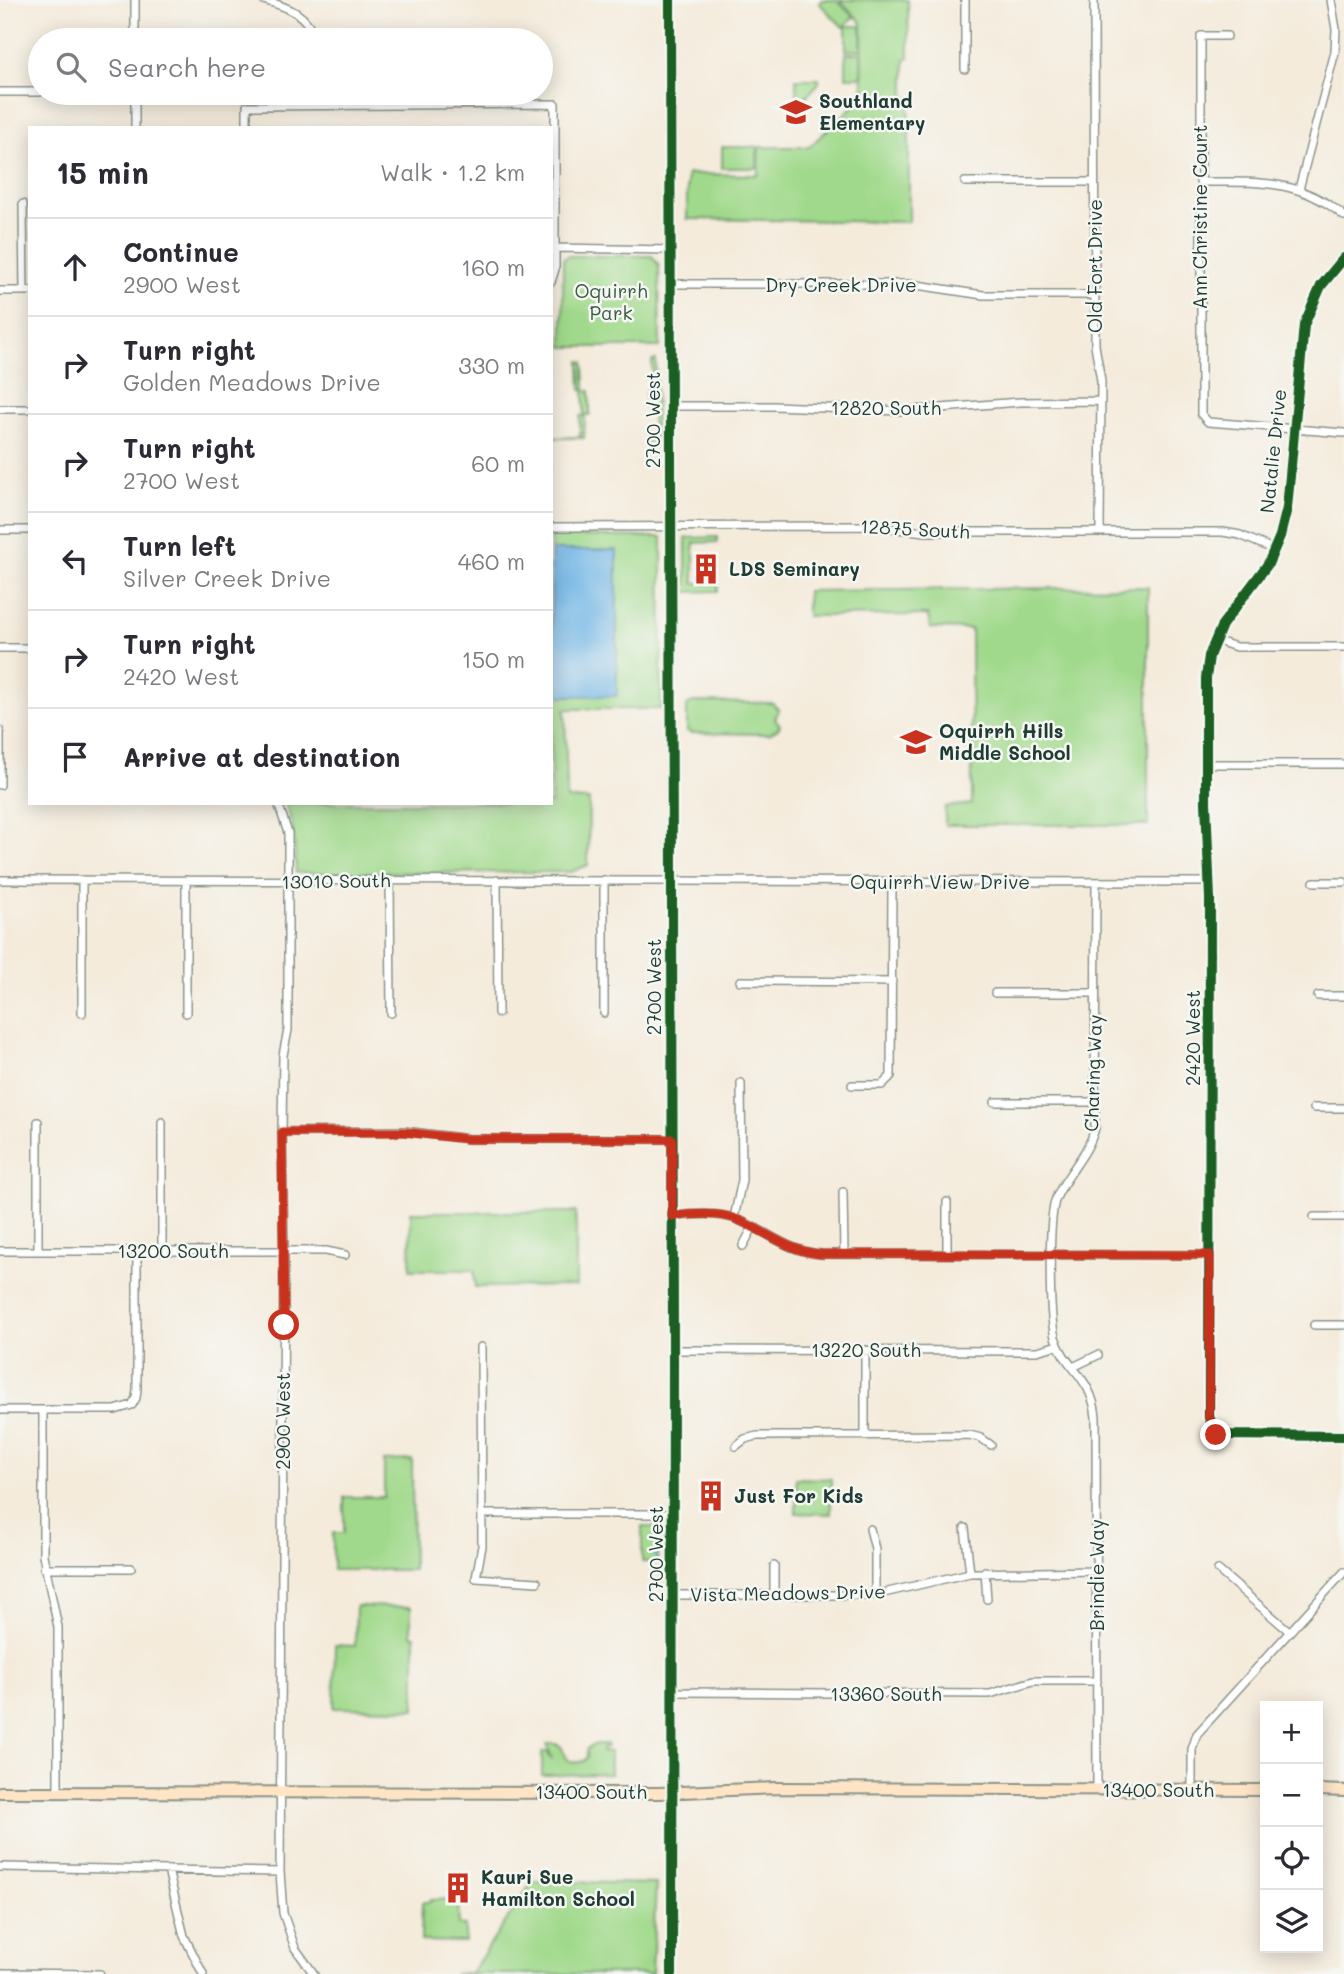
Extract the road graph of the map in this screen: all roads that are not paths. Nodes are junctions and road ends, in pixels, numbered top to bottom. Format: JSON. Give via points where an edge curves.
{"nodes":[{"id":1,"x":135,"y":0,"type":"edge"},
{"id":2,"x":263,"y":0,"type":"edge"},
{"id":3,"x":670,"y":0,"type":"edge"},
{"id":4,"x":965,"y":0,"type":"edge"},
{"id":5,"x":1094,"y":0,"type":"edge"},
{"id":6,"x":1331,"y":0,"type":"edge"},
{"id":7,"x":135,"y":28,"type":"edge"},
{"id":8,"x":311,"y":28,"type":"edge"},
{"id":9,"x":1227,"y":36,"type":"dead end"},
{"id":10,"x":965,"y":69,"type":"dead end"},
{"id":11,"x":0,"y":92,"type":"edge"},
{"id":12,"x":28,"y":92,"type":"edge"},
{"id":13,"x":553,"y":104,"type":"edge"},
{"id":14,"x":135,"y":105,"type":"edge"},
{"id":15,"x":319,"y":105,"type":"joint"},
{"id":16,"x":504,"y":105,"type":"edge"},
{"id":17,"x":135,"y":126,"type":"edge"},
{"id":18,"x":247,"y":126,"type":"edge"},
{"id":19,"x":965,"y":182,"type":"dead end"},
{"id":20,"x":1094,"y":182,"type":"junction"},
{"id":21,"x":1200,"y":182,"type":"junction"},
{"id":22,"x":1299,"y":189,"type":"junction"},
{"id":23,"x":23,"y":204,"type":"dead end"},
{"id":24,"x":1344,"y":216,"type":"edge"},
{"id":25,"x":555,"y":248,"type":"junction"},
{"id":26,"x":670,"y":250,"type":"junction"},
{"id":27,"x":1344,"y":258,"type":"edge"},
{"id":28,"x":553,"y":276,"type":"edge"},
{"id":29,"x":670,"y":284,"type":"junction"},
{"id":30,"x":0,"y":291,"type":"edge"},
{"id":31,"x":27,"y":291,"type":"edge"},
{"id":32,"x":1095,"y":295,"type":"junction"},
{"id":33,"x":1101,"y":401,"type":"junction"},
{"id":34,"x":671,"y":407,"type":"junction"},
{"id":35,"x":0,"y":409,"type":"edge"},
{"id":36,"x":28,"y":409,"type":"edge"},
{"id":37,"x":1294,"y":429,"type":"junction"},
{"id":38,"x":1344,"y":433,"type":"edge"},
{"id":39,"x":553,"y":527,"type":"edge"},
{"id":40,"x":671,"y":527,"type":"junction"},
{"id":41,"x":0,"y":530,"type":"edge"},
{"id":42,"x":28,"y":530,"type":"edge"},
{"id":43,"x":1101,"y":532,"type":"junction"},
{"id":44,"x":1275,"y":550,"type":"junction"},
{"id":45,"x":1215,"y":640,"type":"junction"},
{"id":46,"x":1344,"y":647,"type":"edge"},
{"id":47,"x":0,"y":648,"type":"edge"},
{"id":48,"x":28,"y":648,"type":"edge"},
{"id":49,"x":0,"y":731,"type":"edge"},
{"id":50,"x":1206,"y":764,"type":"junction"},
{"id":51,"x":1344,"y":764,"type":"edge"},
{"id":52,"x":0,"y":785,"type":"edge"},
{"id":53,"x":279,"y":805,"type":"edge"},
{"id":54,"x":0,"y":880,"type":"edge"},
{"id":55,"x":82,"y":880,"type":"junction"},
{"id":56,"x":186,"y":880,"type":"junction"},
{"id":57,"x":390,"y":880,"type":"junction"},
{"id":58,"x":497,"y":880,"type":"junction"},
{"id":59,"x":604,"y":880,"type":"junction"},
{"id":60,"x":1096,"y":881,"type":"junction"},
{"id":61,"x":1210,"y":881,"type":"junction"},
{"id":62,"x":288,"y":882,"type":"junction"},
{"id":63,"x":671,"y":882,"type":"junction"},
{"id":64,"x":892,"y":882,"type":"junction"},
{"id":65,"x":1314,"y":882,"type":"dead end"},
{"id":66,"x":1344,"y":882,"type":"edge"},
{"id":67,"x":740,"y":981,"type":"dead end"},
{"id":68,"x":892,"y":982,"type":"junction"},
{"id":69,"x":995,"y":993,"type":"dead end"},
{"id":70,"x":1096,"y":993,"type":"junction"},
{"id":71,"x":1318,"y":996,"type":"dead end"},
{"id":72,"x":1344,"y":996,"type":"edge"},
{"id":73,"x":82,"y":1013,"type":"dead end"},
{"id":74,"x":186,"y":1013,"type":"dead end"},
{"id":75,"x":391,"y":1013,"type":"dead end"},
{"id":76,"x":498,"y":1013,"type":"dead end"},
{"id":77,"x":604,"y":1013,"type":"dead end"},
{"id":78,"x":741,"y":1083,"type":"dead end"},
{"id":79,"x":852,"y":1085,"type":"dead end"},
{"id":80,"x":995,"y":1102,"type":"dead end"},
{"id":81,"x":1095,"y":1102,"type":"junction"},
{"id":82,"x":1314,"y":1108,"type":"dead end"},
{"id":83,"x":1344,"y":1108,"type":"edge"},
{"id":84,"x":38,"y":1122,"type":"dead end"},
{"id":85,"x":162,"y":1122,"type":"dead end"},
{"id":86,"x":282,"y":1132,"type":"junction"},
{"id":87,"x":672,"y":1139,"type":"junction"},
{"id":88,"x":844,"y":1192,"type":"dead end"},
{"id":89,"x":947,"y":1202,"type":"dead end"},
{"id":90,"x":672,"y":1216,"type":"junction"},
{"id":91,"x":1314,"y":1217,"type":"dead end"},
{"id":92,"x":1344,"y":1217,"type":"edge"},
{"id":93,"x":734,"y":1219,"type":"junction"},
{"id":94,"x":753,"y":1227,"type":"junction"},
{"id":95,"x":743,"y":1245,"type":"dead end"},
{"id":96,"x":0,"y":1251,"type":"edge"},
{"id":97,"x":38,"y":1251,"type":"junction"},
{"id":98,"x":137,"y":1251,"type":"junction"},
{"id":99,"x":162,"y":1251,"type":"junction"},
{"id":100,"x":284,"y":1251,"type":"junction"},
{"id":101,"x":844,"y":1254,"type":"junction"},
{"id":102,"x":947,"y":1254,"type":"junction"},
{"id":103,"x":1052,"y":1254,"type":"junction"},
{"id":104,"x":345,"y":1255,"type":"dead end"},
{"id":105,"x":1210,"y":1255,"type":"junction"},
{"id":106,"x":1314,"y":1325,"type":"dead end"},
{"id":107,"x":1344,"y":1325,"type":"edge"},
{"id":108,"x":1058,"y":1345,"type":"junction"},
{"id":109,"x":481,"y":1347,"type":"dead end"},
{"id":110,"x":673,"y":1350,"type":"junction"},
{"id":111,"x":864,"y":1350,"type":"junction"},
{"id":112,"x":1098,"y":1355,"type":"dead end"},
{"id":113,"x":1073,"y":1367,"type":"junction"},
{"id":114,"x":0,"y":1410,"type":"edge"},
{"id":115,"x":43,"y":1410,"type":"junction"},
{"id":116,"x":865,"y":1436,"type":"junction"},
{"id":117,"x":1344,"y":1436,"type":"edge"},
{"id":118,"x":991,"y":1445,"type":"dead end"},
{"id":119,"x":736,"y":1446,"type":"dead end"},
{"id":120,"x":482,"y":1514,"type":"junction"},
{"id":121,"x":673,"y":1514,"type":"junction"},
{"id":122,"x":965,"y":1528,"type":"dead end"},
{"id":123,"x":870,"y":1529,"type":"dead end"},
{"id":124,"x":774,"y":1566,"type":"dead end"},
{"id":125,"x":44,"y":1567,"type":"junction"},
{"id":126,"x":131,"y":1567,"type":"dead end"},
{"id":127,"x":1219,"y":1570,"type":"dead end"},
{"id":128,"x":985,"y":1571,"type":"junction"},
{"id":129,"x":1097,"y":1571,"type":"junction"},
{"id":130,"x":1344,"y":1572,"type":"edge"},
{"id":131,"x":970,"y":1573,"type":"junction"},
{"id":132,"x":537,"y":1582,"type":"dead end"},
{"id":133,"x":673,"y":1595,"type":"junction"},
{"id":134,"x":774,"y":1595,"type":"junction"},
{"id":135,"x":876,"y":1595,"type":"junction"},
{"id":136,"x":987,"y":1599,"type":"dead end"},
{"id":137,"x":1289,"y":1631,"type":"junction"},
{"id":138,"x":1097,"y":1681,"type":"junction"},
{"id":139,"x":673,"y":1692,"type":"junction"},
{"id":140,"x":1097,"y":1789,"type":"junction"},
{"id":141,"x":1192,"y":1790,"type":"junction"},
{"id":142,"x":1260,"y":1790,"type":"edge"},
{"id":143,"x":1323,"y":1790,"type":"edge"},
{"id":144,"x":1344,"y":1791,"type":"edge"},
{"id":145,"x":0,"y":1792,"type":"edge"},
{"id":146,"x":58,"y":1792,"type":"junction"},
{"id":147,"x":673,"y":1792,"type":"junction"},
{"id":148,"x":282,"y":1793,"type":"junction"},
{"id":149,"x":0,"y":1867,"type":"edge"},
{"id":150,"x":168,"y":1870,"type":"junction"},
{"id":151,"x":280,"y":1872,"type":"junction"},
{"id":152,"x":0,"y":1973,"type":"edge"},
{"id":153,"x":100,"y":1974,"type":"edge"},
{"id":154,"x":202,"y":1974,"type":"edge"},
{"id":155,"x":314,"y":1974,"type":"edge"},
{"id":156,"x":672,"y":1974,"type":"edge"}],
"edges":[{"from":1,"to":7,"type":"street"},
{"from":2,"to":8,"type":"street","via":[[296,11]]},
{"from":3,"to":26,"type":"main road","name":"2700 West"},
{"from":4,"to":10,"type":"street"},
{"from":5,"to":20,"type":"street","name":"Old Fort Drive"},
{"from":6,"to":22,"type":"street","via":[[1335,52]]},
{"from":9,"to":21,"type":"street","name":"Ann Christine Court","via":[[1201,36]]},
{"from":11,"to":12,"type":"street"},
{"from":13,"to":25,"type":"street"},
{"from":14,"to":17,"type":"street"},
{"from":15,"to":16,"type":"street"},
{"from":15,"to":18,"type":"street","via":[[247,106]]},
{"from":19,"to":20,"type":"street"},
{"from":20,"to":32,"type":"street","name":"Old Fort Drive"},
{"from":21,"to":22,"type":"street","via":[[1261,182]]},
{"from":21,"to":37,"type":"street","name":"Ann Christine Court","via":[[1200,409],[1208,422]]},
{"from":22,"to":24,"type":"street"},
{"from":23,"to":31,"type":"street"},
{"from":25,"to":26,"type":"street"},
{"from":25,"to":28,"type":"street"},
{"from":26,"to":29,"type":"main road","name":"2700 West"},
{"from":27,"to":37,"type":"street","name":"Natalie Drive","via":[[1321,286],[1304,325]]},
{"from":29,"to":32,"type":"street","name":"Dry Creek Drive","via":[[910,284],[982,295]]},
{"from":29,"to":34,"type":"main road","name":"2700 West"},
{"from":30,"to":31,"type":"street"},
{"from":32,"to":33,"type":"street","name":"Old Fort Drive"},
{"from":33,"to":34,"type":"street","name":"12820 South","via":[[1029,401],[901,411]]},
{"from":33,"to":43,"type":"street","name":"Old Fort Drive"},
{"from":34,"to":40,"type":"main road","name":"2700 West"},
{"from":35,"to":36,"type":"street"},
{"from":37,"to":38,"type":"street"},
{"from":37,"to":44,"type":"street","name":"Natalie Drive","via":[[1287,508]]},
{"from":39,"to":40,"type":"street","name":"12875 South"},
{"from":40,"to":43,"type":"street","name":"12875 South"},
{"from":40,"to":63,"type":"main road","name":"2700 West"},
{"from":41,"to":42,"type":"street"},
{"from":43,"to":44,"type":"street","name":"12875 South","via":[[1232,533]]},
{"from":44,"to":45,"type":"street","name":"Natalie Drive"},
{"from":45,"to":46,"type":"street","via":[[1236,647]]},
{"from":45,"to":50,"type":"street","name":"2420 West","via":[[1206,678]]},
{"from":47,"to":48,"type":"street"},
{"from":49,"to":52,"type":"street"},
{"from":50,"to":51,"type":"street"},
{"from":50,"to":61,"type":"street","name":"2420 West"},
{"from":53,"to":62,"type":"street","name":"2900 West","via":[[288,833]]},
{"from":54,"to":55,"type":"street","name":"13010 South"},
{"from":55,"to":56,"type":"street","name":"13010 South"},
{"from":55,"to":73,"type":"street"},
{"from":56,"to":62,"type":"street","name":"13010 South"},
{"from":56,"to":74,"type":"street"},
{"from":57,"to":58,"type":"street","name":"13010 South"},
{"from":57,"to":62,"type":"street","name":"13010 South"},
{"from":57,"to":75,"type":"street"},
{"from":58,"to":59,"type":"street","name":"13010 South"},
{"from":58,"to":76,"type":"street"},
{"from":59,"to":63,"type":"street","name":"13010 South"},
{"from":59,"to":77,"type":"street"},
{"from":60,"to":61,"type":"street","name":"Oquirrh View Drive"},
{"from":60,"to":64,"type":"street","name":"Oquirrh View Drive"},
{"from":60,"to":70,"type":"street","name":"Charing Way"},
{"from":61,"to":105,"type":"street","name":"2420 West"},
{"from":62,"to":86,"type":"street","name":"2900 West","via":[[288,1030],[283,1055]]},
{"from":63,"to":64,"type":"street","name":"Oquirrh View Drive"},
{"from":63,"to":87,"type":"main road","name":"2700 West"},
{"from":64,"to":68,"type":"street"},
{"from":65,"to":66,"type":"street"},
{"from":67,"to":68,"type":"street"},
{"from":68,"to":79,"type":"street","via":[[892,1070],[888,1081]]},
{"from":69,"to":70,"type":"street"},
{"from":70,"to":81,"type":"street","name":"Charing Way"},
{"from":71,"to":72,"type":"street"},
{"from":78,"to":93,"type":"street","via":[[742,1180]]},
{"from":80,"to":81,"type":"street"},
{"from":81,"to":103,"type":"street","name":"Charing Way","via":[[1090,1143],[1055,1200]]},
{"from":82,"to":83,"type":"street"},
{"from":84,"to":97,"type":"street"},
{"from":85,"to":99,"type":"street"},
{"from":86,"to":87,"type":"street","via":[[404,1132],[468,1139]]},
{"from":86,"to":100,"type":"street","name":"2900 West"},
{"from":87,"to":90,"type":"main road","name":"2700 West"},
{"from":88,"to":101,"type":"street"},
{"from":89,"to":102,"type":"street"},
{"from":90,"to":93,"type":"street"},
{"from":90,"to":110,"type":"main road","name":"2700 West"},
{"from":91,"to":92,"type":"street"},
{"from":93,"to":94,"type":"street"},
{"from":94,"to":95,"type":"street"},
{"from":94,"to":101,"type":"street","via":[[795,1250]]},
{"from":96,"to":97,"type":"street","name":"13200 South"},
{"from":97,"to":98,"type":"street","name":"13200 South"},
{"from":98,"to":99,"type":"street","name":"13200 South"},
{"from":98,"to":115,"type":"street","via":[[137,1389],[132,1405]]},
{"from":99,"to":100,"type":"street","name":"13200 South"},
{"from":100,"to":104,"type":"street","name":"13200 South"},
{"from":100,"to":148,"type":"street","name":"2900 West"},
{"from":101,"to":102,"type":"street"},
{"from":102,"to":103,"type":"street"},
{"from":103,"to":105,"type":"street"},
{"from":103,"to":108,"type":"street","name":"Brindie Way","via":[[1052,1322]]},
{"from":105,"to":117,"type":"street","name":"2420 West","via":[[1209,1417],[1216,1435]]},
{"from":106,"to":107,"type":"street"},
{"from":108,"to":111,"type":"street","name":"13220 South","via":[[1037,1350]]},
{"from":108,"to":113,"type":"street","name":"Brindie Way"},
{"from":109,"to":120,"type":"street"},
{"from":110,"to":111,"type":"street","name":"13220 South"},
{"from":110,"to":121,"type":"main road","name":"2700 West"},
{"from":111,"to":116,"type":"street"},
{"from":112,"to":113,"type":"street"},
{"from":113,"to":129,"type":"street","name":"Brindie Way","via":[[1086,1383],[1096,1409]]},
{"from":114,"to":115,"type":"street"},
{"from":115,"to":125,"type":"street"},
{"from":116,"to":118,"type":"street","via":[[970,1435]]},
{"from":116,"to":119,"type":"street","via":[[757,1436]]},
{"from":120,"to":121,"type":"street"},
{"from":120,"to":132,"type":"street","via":[[477,1578]]},
{"from":121,"to":133,"type":"main road","name":"2700 West"},
{"from":122,"to":131,"type":"street"},
{"from":123,"to":135,"type":"street"},
{"from":124,"to":134,"type":"street"},
{"from":125,"to":126,"type":"street"},
{"from":125,"to":146,"type":"street","via":[[58,1627]]},
{"from":127,"to":137,"type":"street"},
{"from":128,"to":129,"type":"street","name":"Vista Meadows Drive"},
{"from":128,"to":131,"type":"street","name":"Vista Meadows Drive"},
{"from":128,"to":136,"type":"street"},
{"from":129,"to":138,"type":"street","name":"Brindie Way"},
{"from":130,"to":137,"type":"street"},
{"from":131,"to":135,"type":"street","name":"Vista Meadows Drive"},
{"from":133,"to":134,"type":"street","name":"Vista Meadows Drive"},
{"from":133,"to":139,"type":"main road","name":"2700 West"},
{"from":134,"to":135,"type":"street","name":"Vista Meadows Drive"},
{"from":137,"to":141,"type":"street","via":[[1196,1734]]},
{"from":138,"to":139,"type":"street","name":"13360 South","via":[[1033,1681],[990,1694]]},
{"from":138,"to":140,"type":"street","name":"Brindie Way"},
{"from":139,"to":147,"type":"main road","name":"2700 West"},
{"from":140,"to":141,"type":"main road","name":"13400 South"},
{"from":140,"to":147,"type":"main road","name":"13400 South"},
{"from":141,"to":142,"type":"main road","name":"13400 South"},
{"from":143,"to":144,"type":"main road"},
{"from":145,"to":146,"type":"main road","name":"13400 South"},
{"from":146,"to":148,"type":"main road","name":"13400 South"},
{"from":147,"to":148,"type":"main road","name":"13400 South"},
{"from":147,"to":156,"type":"main road","name":"2700 West"},
{"from":148,"to":151,"type":"street","name":"2900 West"},
{"from":149,"to":150,"type":"street"},
{"from":150,"to":151,"type":"street"},
{"from":150,"to":154,"type":"street","via":[[184,1936]]},
{"from":151,"to":155,"type":"street","name":"2900 West","via":[[283,1913],[295,1948]]},
{"from":152,"to":153,"type":"street"}]}
